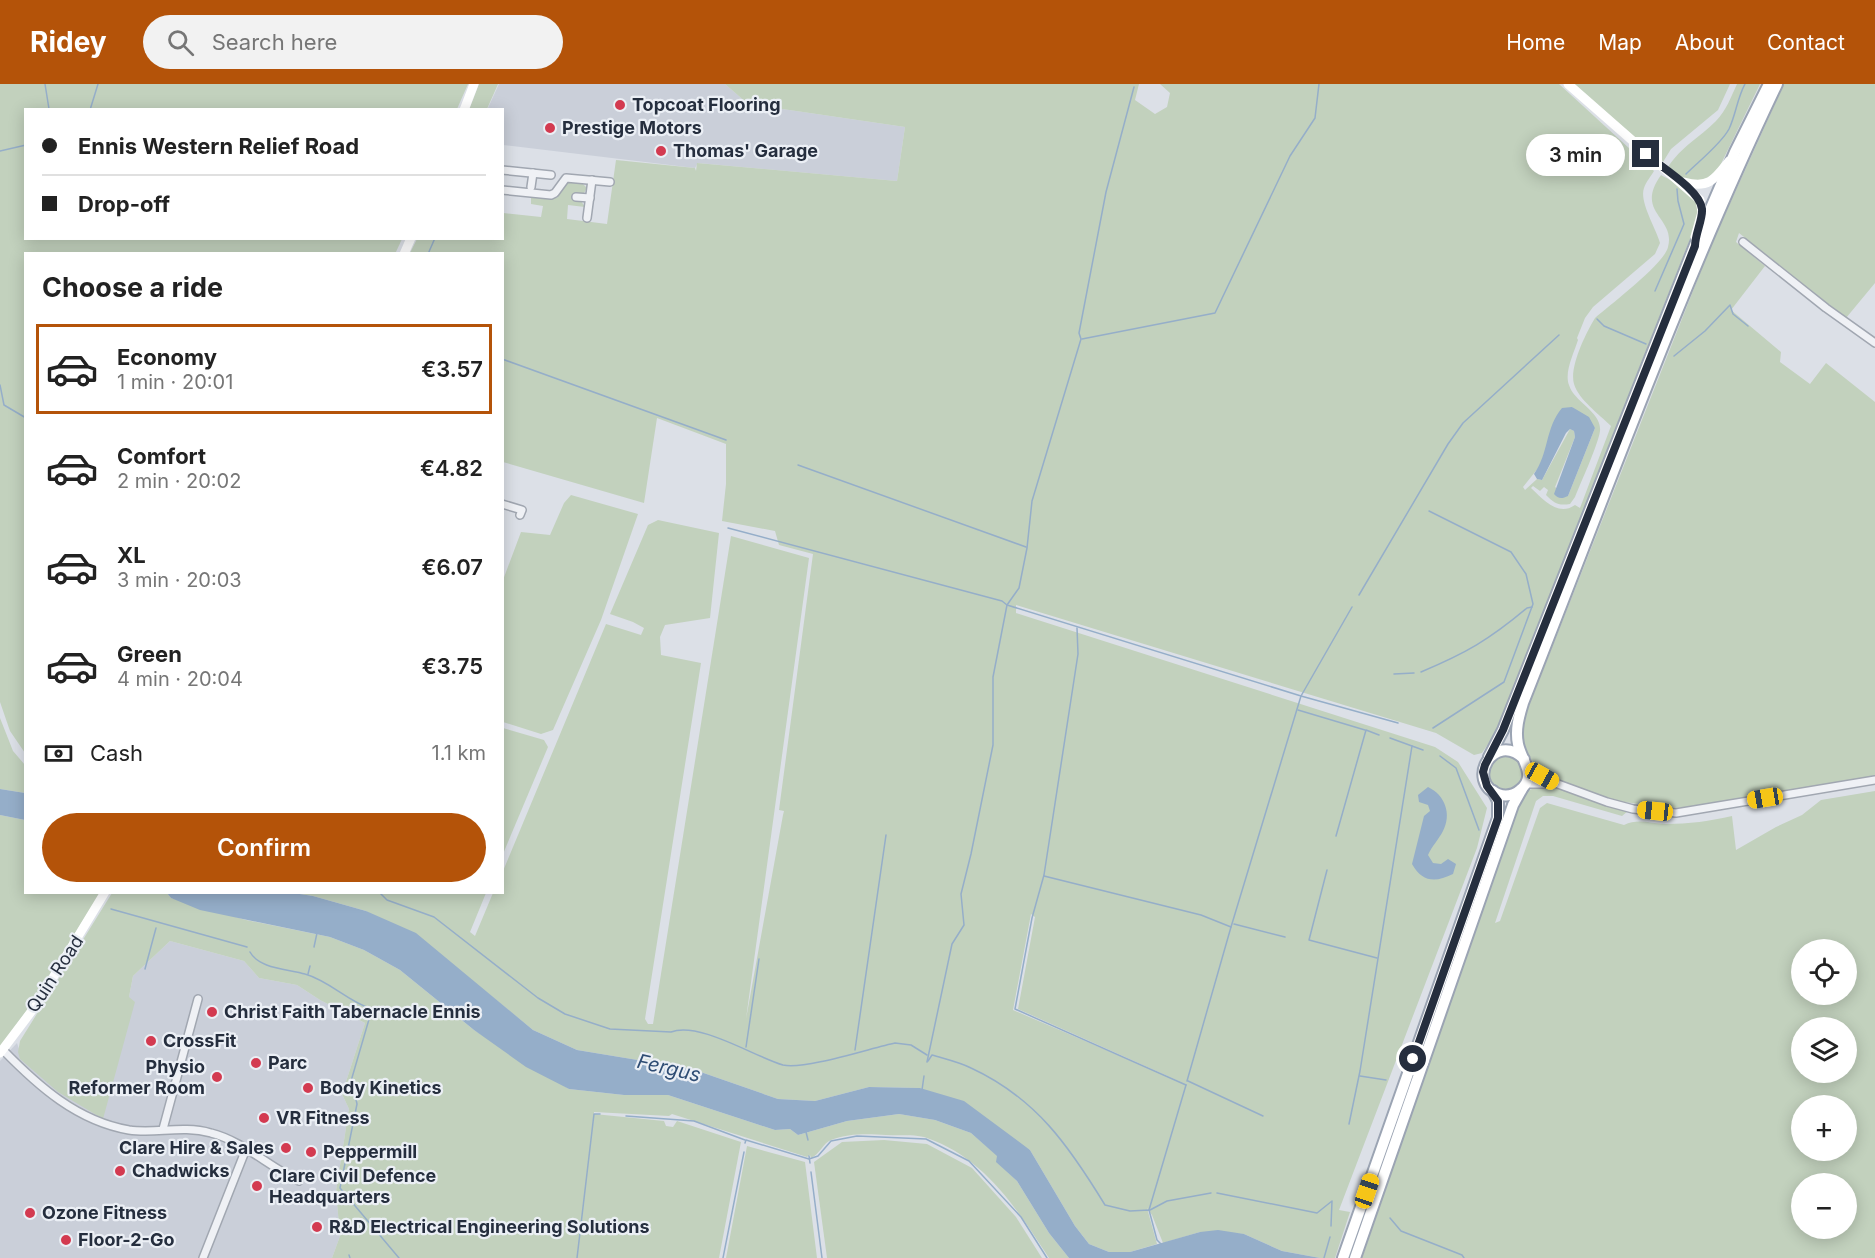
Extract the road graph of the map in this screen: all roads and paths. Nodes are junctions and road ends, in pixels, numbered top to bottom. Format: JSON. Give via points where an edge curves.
{"nodes":[{"id":1,"x":474,"y":84,"type":"edge"},
{"id":2,"x":1568,"y":84,"type":"edge"},
{"id":3,"x":1769,"y":84,"type":"edge"},
{"id":4,"x":1778,"y":84,"type":"edge"},
{"id":5,"x":465,"y":108,"type":"edge"},
{"id":6,"x":1735,"y":152,"type":"junction"},
{"id":7,"x":504,"y":170,"type":"edge"},
{"id":8,"x":533,"y":173,"type":"junction"},
{"id":9,"x":550,"y":175,"type":"dead end"},
{"id":10,"x":592,"y":180,"type":"junction"},
{"id":11,"x":1679,"y":181,"type":"junction"},
{"id":12,"x":610,"y":182,"type":"dead end"},
{"id":13,"x":531,"y":187,"type":"dead end"},
{"id":14,"x":504,"y":190,"type":"edge"},
{"id":15,"x":576,"y":197,"type":"dead end"},
{"id":16,"x":590,"y":198,"type":"junction"},
{"id":17,"x":587,"y":218,"type":"dead end"},
{"id":18,"x":1743,"y":242,"type":"dead end"},
{"id":19,"x":1695,"y":246,"type":"junction"},
{"id":20,"x":1875,"y":343,"type":"edge"},
{"id":21,"x":504,"y":505,"type":"edge"},
{"id":22,"x":520,"y":515,"type":"dead end"},
{"id":23,"x":1489,"y":758,"type":"junction"},
{"id":24,"x":1525,"y":762,"type":"junction"},
{"id":25,"x":1875,"y":780,"type":"edge"},
{"id":26,"x":1558,"y":784,"type":"junction"},
{"id":27,"x":1525,"y":785,"type":"junction"},
{"id":28,"x":1493,"y":791,"type":"junction"},
{"id":29,"x":104,"y":894,"type":"edge"},
{"id":30,"x":198,"y":999,"type":"dead end"},
{"id":31,"x":1,"y":1052,"type":"edge"},
{"id":32,"x":163,"y":1128,"type":"junction"},
{"id":33,"x":246,"y":1149,"type":"junction"},
{"id":34,"x":299,"y":1181,"type":"dead end"},
{"id":35,"x":1364,"y":1215,"type":"junction"},
{"id":36,"x":203,"y":1258,"type":"edge"},
{"id":37,"x":1343,"y":1258,"type":"edge"},
{"id":38,"x":1355,"y":1258,"type":"edge"}],
"edges":[{"from":1,"to":5,"type":"street"},
{"from":2,"to":11,"type":"street"},
{"from":3,"to":6,"type":"main road"},
{"from":4,"to":24,"type":"main road","via":[[1684,297],[1523,703],[1517,734]]},
{"from":6,"to":11,"type":"street","via":[[1715,179],[1697,186]]},
{"from":6,"to":19,"type":"main road"},
{"from":7,"to":8,"type":"street"},
{"from":8,"to":9,"type":"street"},
{"from":8,"to":13,"type":"street"},
{"from":10,"to":12,"type":"street"},
{"from":10,"to":14,"type":"street","via":[[566,178],[551,195]]},
{"from":10,"to":16,"type":"street"},
{"from":11,"to":19,"type":"street","via":[[1700,200],[1702,212]]},
{"from":15,"to":16,"type":"street"},
{"from":16,"to":17,"type":"street"},
{"from":18,"to":20,"type":"street"},
{"from":19,"to":23,"type":"main road"},
{"from":21,"to":22,"type":"street","via":[[522,510]]},
{"from":23,"to":24,"type":"main road","via":[[1506,750],[1519,754]]},
{"from":23,"to":28,"type":"main road","via":[[1483,772]]},
{"from":24,"to":26,"type":"street"},
{"from":24,"to":27,"type":"main road"},
{"from":25,"to":26,"type":"street","via":[[1676,813],[1633,809]]},
{"from":26,"to":27,"type":"street"},
{"from":27,"to":28,"type":"main road","via":[[1506,795]]},
{"from":27,"to":35,"type":"main road","via":[[1513,805]]},
{"from":28,"to":35,"type":"main road","via":[[1498,801],[1498,818]]},
{"from":29,"to":31,"type":"street","name":"Quin Road","via":[[43,995]]},
{"from":30,"to":32,"type":"street"},
{"from":31,"to":32,"type":"street","via":[[81,1114],[129,1130]]},
{"from":32,"to":33,"type":"street","via":[[211,1133]]},
{"from":33,"to":34,"type":"street"},
{"from":33,"to":36,"type":"street"},
{"from":35,"to":37,"type":"main road"},
{"from":35,"to":38,"type":"main road"}]}
